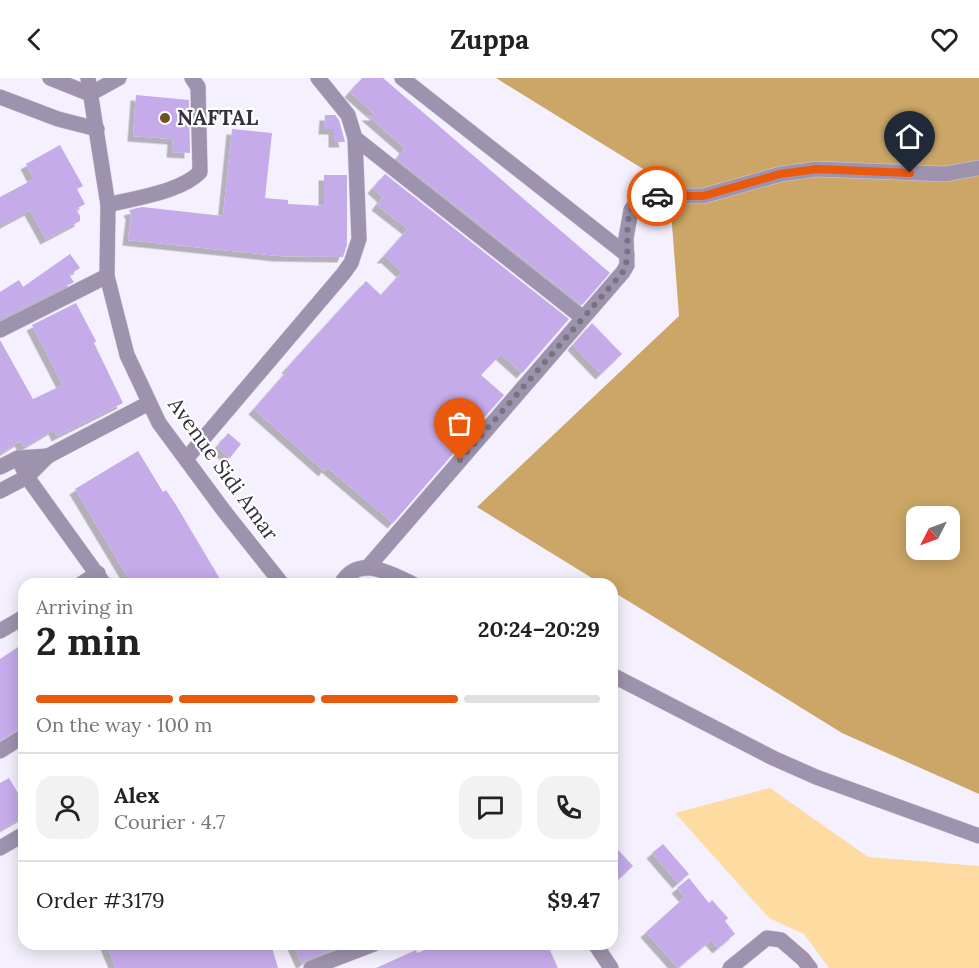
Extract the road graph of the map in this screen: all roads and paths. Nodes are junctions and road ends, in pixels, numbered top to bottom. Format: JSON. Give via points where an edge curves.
{"nodes":[{"id":1,"x":50,"y":78,"type":"edge"},
{"id":2,"x":88,"y":78,"type":"edge"},
{"id":3,"x":119,"y":78,"type":"edge"},
{"id":4,"x":192,"y":78,"type":"edge"},
{"id":5,"x":318,"y":78,"type":"edge"},
{"id":6,"x":402,"y":78,"type":"edge"},
{"id":7,"x":90,"y":94,"type":"junction"},
{"id":8,"x":0,"y":97,"type":"edge"},
{"id":9,"x":97,"y":129,"type":"junction"},
{"id":10,"x":355,"y":138,"type":"junction"},
{"id":11,"x":979,"y":168,"type":"edge"},
{"id":12,"x":108,"y":205,"type":"junction"},
{"id":13,"x":627,"y":255,"type":"junction"},
{"id":14,"x":107,"y":276,"type":"junction"},
{"id":15,"x":583,"y":318,"type":"junction"},
{"id":16,"x":0,"y":330,"type":"edge"},
{"id":17,"x":149,"y":403,"type":"junction"},
{"id":18,"x":48,"y":456,"type":"junction"},
{"id":19,"x":18,"y":458,"type":"junction"},
{"id":20,"x":186,"y":459,"type":"junction"},
{"id":21,"x":0,"y":467,"type":"edge"},
{"id":22,"x":27,"y":477,"type":"junction"},
{"id":23,"x":0,"y":491,"type":"edge"},
{"id":24,"x":368,"y":567,"type":"junction"},
{"id":25,"x":101,"y":578,"type":"edge"},
{"id":26,"x":277,"y":578,"type":"edge"},
{"id":27,"x":346,"y":578,"type":"edge"},
{"id":28,"x":397,"y":578,"type":"edge"},
{"id":29,"x":18,"y":620,"type":"edge"},
{"id":30,"x":0,"y":631,"type":"edge"},
{"id":31,"x":618,"y":678,"type":"edge"},
{"id":32,"x":18,"y":740,"type":"edge"},
{"id":33,"x":0,"y":751,"type":"edge"},
{"id":34,"x":979,"y":836,"type":"edge"},
{"id":35,"x":18,"y":838,"type":"edge"},
{"id":36,"x":0,"y":848,"type":"edge"},
{"id":37,"x":358,"y":950,"type":"edge"},
{"id":38,"x":599,"y":950,"type":"edge"},
{"id":39,"x":311,"y":968,"type":"edge"},
{"id":40,"x":611,"y":968,"type":"edge"},
{"id":41,"x":730,"y":968,"type":"edge"},
{"id":42,"x":810,"y":968,"type":"edge"}],
"edges":[{"from":1,"to":7,"type":"street"},
{"from":2,"to":7,"type":"street","name":"Avenue Sidi Amar"},
{"from":3,"to":7,"type":"street"},
{"from":4,"to":12,"type":"street","via":[[198,87],[200,172],[181,186]]},
{"from":5,"to":10,"type":"street","via":[[348,115]]},
{"from":6,"to":13,"type":"street"},
{"from":7,"to":9,"type":"street","name":"Avenue Sidi Amar"},
{"from":8,"to":9,"type":"street"},
{"from":9,"to":12,"type":"street","name":"Avenue Sidi Amar"},
{"from":10,"to":15,"type":"street"},
{"from":10,"to":20,"type":"street","via":[[360,226],[351,263]]},
{"from":11,"to":13,"type":"street","via":[[945,174],[817,169],[780,174],[703,196],[646,196],[631,210]]},
{"from":12,"to":14,"type":"street","name":"Avenue Sidi Amar"},
{"from":13,"to":15,"type":"street","via":[[623,272]]},
{"from":14,"to":16,"type":"street"},
{"from":14,"to":17,"type":"street","name":"Avenue Sidi Amar","via":[[127,355]]},
{"from":15,"to":24,"type":"street"},
{"from":17,"to":18,"type":"street"},
{"from":17,"to":20,"type":"street","name":"Avenue Sidi Amar"},
{"from":18,"to":19,"type":"street"},
{"from":18,"to":22,"type":"street"},
{"from":19,"to":21,"type":"street"},
{"from":19,"to":22,"type":"street"},
{"from":20,"to":26,"type":"street","name":"Avenue Sidi Amar"},
{"from":22,"to":23,"type":"street"},
{"from":22,"to":25,"type":"street"},
{"from":24,"to":27,"type":"street","via":[[352,571]]},
{"from":24,"to":28,"type":"street"},
{"from":29,"to":30,"type":"street"},
{"from":31,"to":34,"type":"street","via":[[772,758]]},
{"from":32,"to":33,"type":"street"},
{"from":35,"to":36,"type":"street"},
{"from":37,"to":39,"type":"street"},
{"from":38,"to":40,"type":"street"},
{"from":41,"to":42,"type":"street","via":[[767,939],[781,940]]}]}
